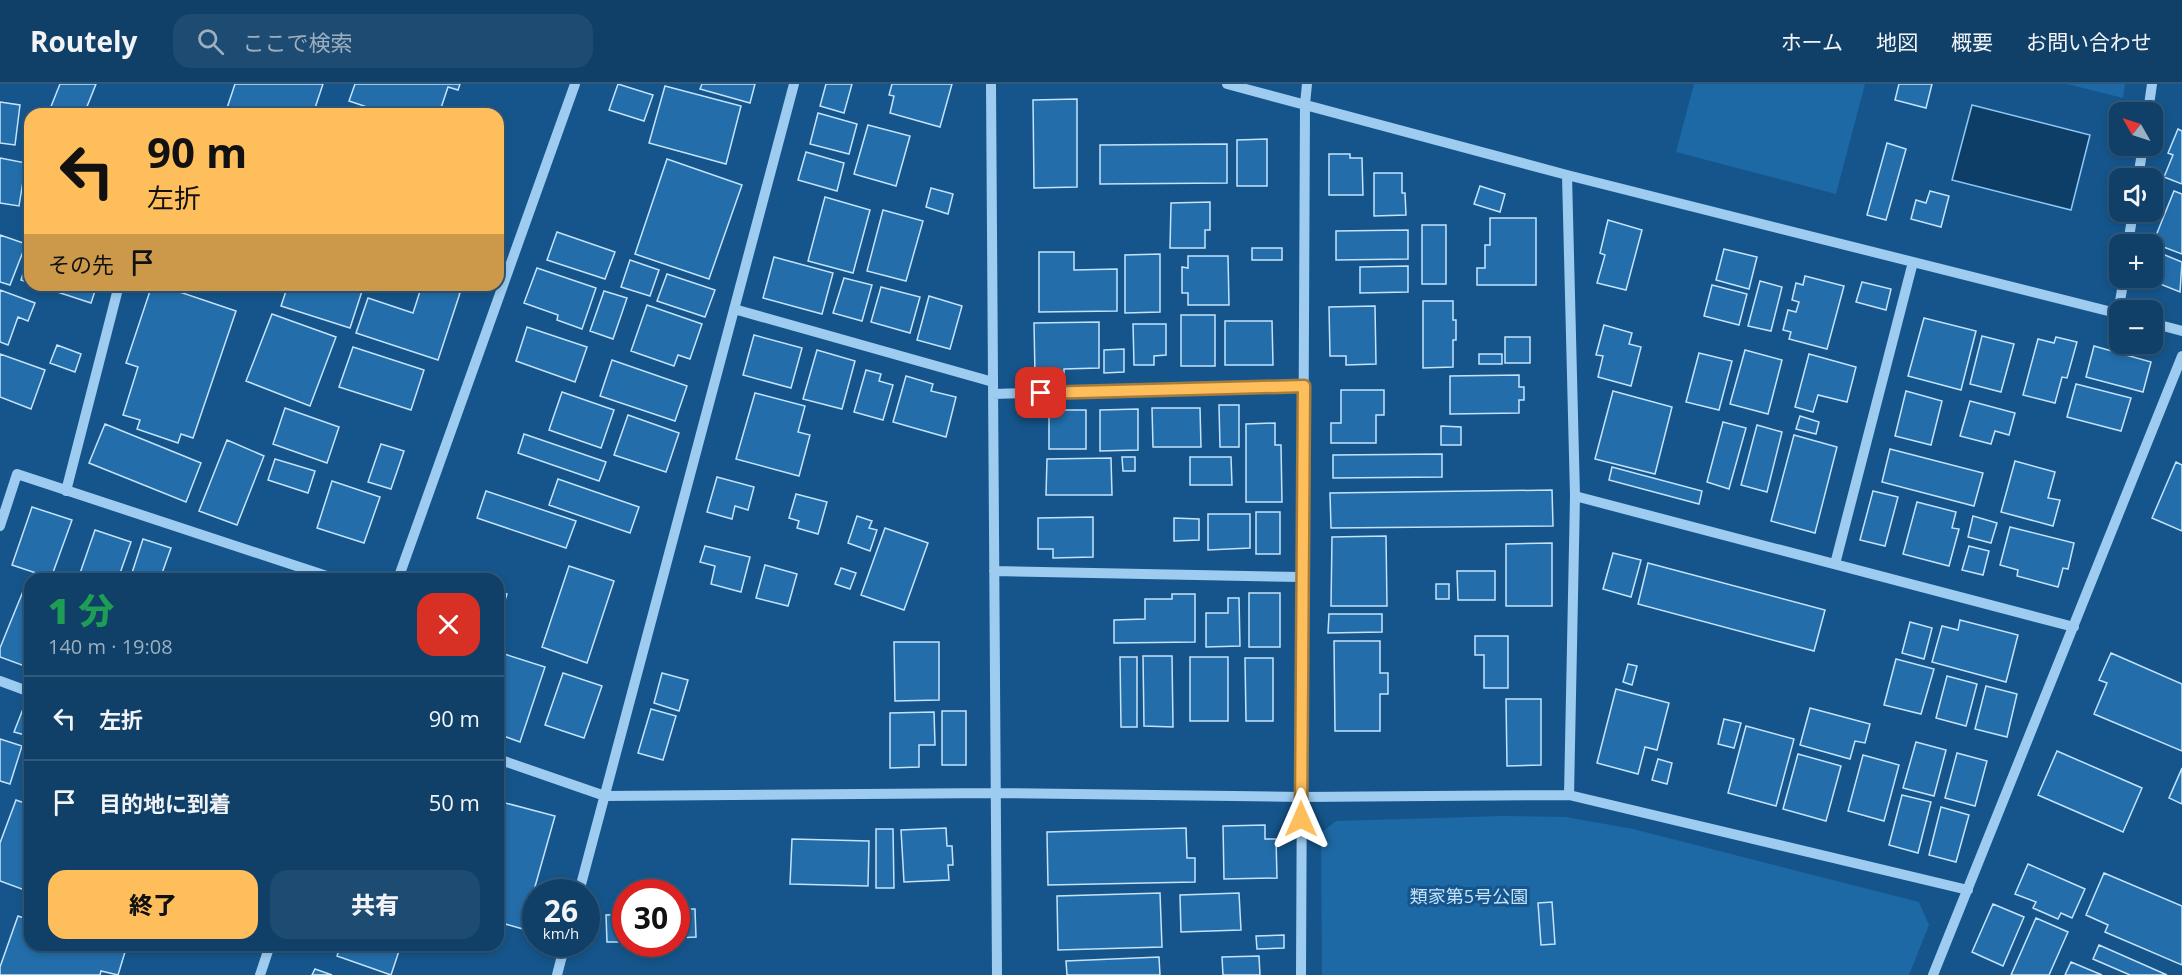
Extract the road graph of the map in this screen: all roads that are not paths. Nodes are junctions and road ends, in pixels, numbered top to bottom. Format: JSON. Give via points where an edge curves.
{"nodes":[{"id":1,"x":575,"y":84,"type":"edge"},
{"id":2,"x":794,"y":84,"type":"edge"},
{"id":3,"x":991,"y":84,"type":"edge"},
{"id":4,"x":1227,"y":84,"type":"edge"},
{"id":5,"x":1307,"y":84,"type":"edge"},
{"id":6,"x":2152,"y":84,"type":"edge"},
{"id":7,"x":2149,"y":102,"type":"edge"},
{"id":8,"x":1305,"y":104,"type":"junction"},
{"id":9,"x":1567,"y":175,"type":"junction"},
{"id":10,"x":1913,"y":262,"type":"junction"},
{"id":11,"x":504,"y":283,"type":"edge"},
{"id":12,"x":116,"y":291,"type":"edge"},
{"id":13,"x":501,"y":291,"type":"edge"},
{"id":14,"x":734,"y":309,"type":"junction"},
{"id":15,"x":2109,"y":311,"type":"edge"},
{"id":16,"x":2163,"y":326,"type":"edge"},
{"id":17,"x":2182,"y":331,"type":"edge"},
{"id":18,"x":2182,"y":356,"type":"edge"},
{"id":19,"x":993,"y":382,"type":"junction"},
{"id":20,"x":1304,"y":386,"type":"junction"},
{"id":21,"x":993,"y":394,"type":"junction"},
{"id":22,"x":66,"y":490,"type":"junction"},
{"id":23,"x":1575,"y":496,"type":"junction"},
{"id":24,"x":0,"y":526,"type":"edge"},
{"id":25,"x":1835,"y":564,"type":"junction"},
{"id":26,"x":994,"y":571,"type":"junction"},
{"id":27,"x":318,"y":573,"type":"edge"},
{"id":28,"x":400,"y":573,"type":"edge"},
{"id":29,"x":1302,"y":577,"type":"junction"},
{"id":30,"x":2074,"y":627,"type":"junction"},
{"id":31,"x":0,"y":681,"type":"edge"},
{"id":32,"x":24,"y":690,"type":"edge"},
{"id":33,"x":504,"y":761,"type":"edge"},
{"id":34,"x":995,"y":794,"type":"junction"},
{"id":35,"x":1569,"y":795,"type":"junction"},
{"id":36,"x":605,"y":796,"type":"junction"},
{"id":37,"x":1301,"y":797,"type":"junction"},
{"id":38,"x":583,"y":879,"type":"edge"},
{"id":39,"x":1968,"y":890,"type":"junction"},
{"id":40,"x":268,"y":951,"type":"edge"},
{"id":41,"x":562,"y":957,"type":"edge"},
{"id":42,"x":260,"y":975,"type":"edge"},
{"id":43,"x":557,"y":975,"type":"edge"},
{"id":44,"x":997,"y":975,"type":"edge"},
{"id":45,"x":1300,"y":975,"type":"edge"},
{"id":46,"x":1933,"y":975,"type":"edge"}],
"edges":[{"from":1,"to":11,"type":"street"},
{"from":2,"to":14,"type":"street"},
{"from":3,"to":19,"type":"street"},
{"from":4,"to":8,"type":"street"},
{"from":5,"to":8,"type":"street"},
{"from":6,"to":7,"type":"street"},
{"from":8,"to":9,"type":"street"},
{"from":8,"to":20,"type":"street"},
{"from":9,"to":10,"type":"street"},
{"from":9,"to":23,"type":"street"},
{"from":10,"to":15,"type":"street"},
{"from":10,"to":25,"type":"street"},
{"from":12,"to":22,"type":"street"},
{"from":13,"to":28,"type":"street"},
{"from":14,"to":19,"type":"street"},
{"from":14,"to":36,"type":"street"},
{"from":16,"to":17,"type":"street"},
{"from":18,"to":30,"type":"street"},
{"from":19,"to":21,"type":"street"},
{"from":20,"to":21,"type":"street"},
{"from":20,"to":29,"type":"street"},
{"from":21,"to":26,"type":"street"},
{"from":22,"to":24,"type":"street","via":[[17,474]]},
{"from":22,"to":27,"type":"street"},
{"from":23,"to":25,"type":"street"},
{"from":23,"to":35,"type":"street"},
{"from":25,"to":30,"type":"street"},
{"from":26,"to":29,"type":"street"},
{"from":26,"to":34,"type":"street"},
{"from":29,"to":37,"type":"street"},
{"from":30,"to":39,"type":"street"},
{"from":31,"to":32,"type":"street"},
{"from":33,"to":36,"type":"street"},
{"from":34,"to":36,"type":"street"},
{"from":34,"to":37,"type":"street"},
{"from":34,"to":44,"type":"street"},
{"from":35,"to":37,"type":"street"},
{"from":35,"to":39,"type":"street"},
{"from":36,"to":38,"type":"street"},
{"from":37,"to":45,"type":"street"},
{"from":39,"to":46,"type":"street"},
{"from":40,"to":42,"type":"street"},
{"from":41,"to":43,"type":"street"}]}
